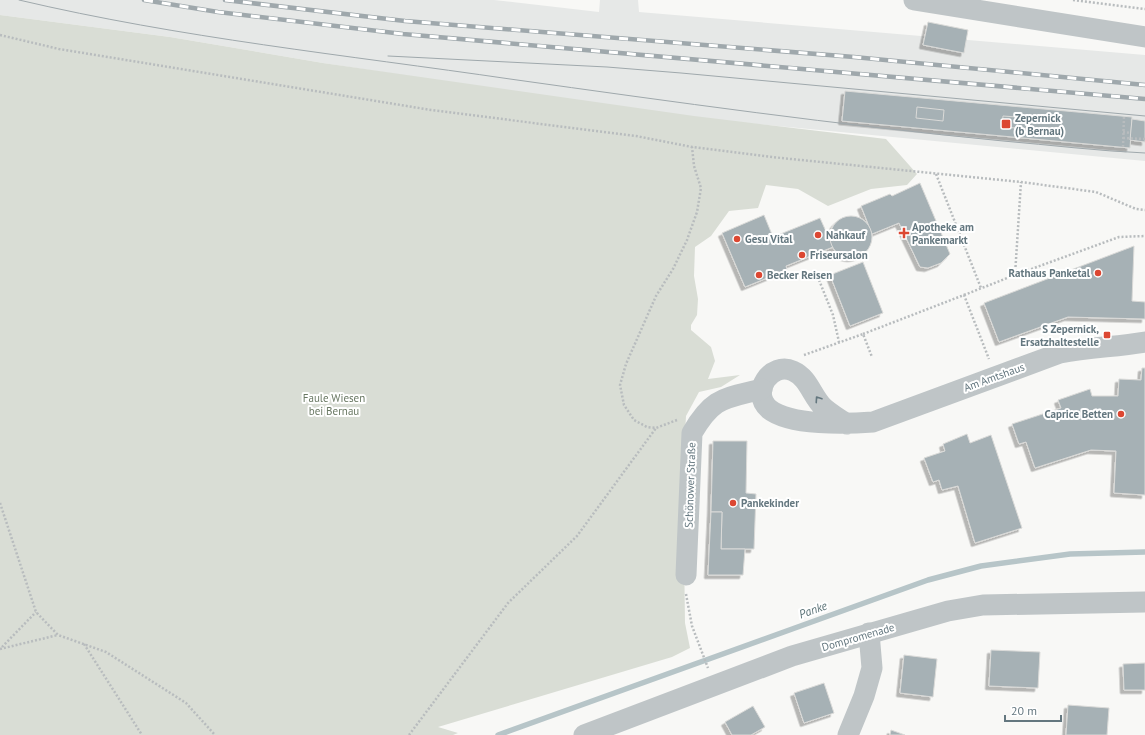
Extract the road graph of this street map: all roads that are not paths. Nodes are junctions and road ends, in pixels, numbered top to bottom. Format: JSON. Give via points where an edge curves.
{"nodes":[{"id":1,"x":914,"y":0,"type":"edge"},
{"id":2,"x":1145,"y":37,"type":"edge"},
{"id":3,"x":1145,"y":342,"type":"edge"},
{"id":4,"x":762,"y":389,"type":"junction"},
{"id":5,"x":847,"y":424,"type":"junction"},
{"id":6,"x":686,"y":575,"type":"road end"},
{"id":7,"x":1145,"y":602,"type":"edge"},
{"id":8,"x":869,"y":633,"type":"junction"},
{"id":9,"x":584,"y":735,"type":"edge"},
{"id":10,"x":848,"y":735,"type":"edge"}],
"edges":[{"from":1,"to":2,"type":"street"},
{"from":3,"to":5,"type":"street","name":"Am Amtshaus","via":[[1082,348],[1060,353],[873,422]]},
{"from":4,"to":5,"type":"street","name":"Am Amtshaus","via":[[761,397],[767,408],[778,415]]},
{"from":5,"to":4,"type":"street","one_way":true,"via":[[823,407],[801,376],[792,370],[769,374],[762,384]]},
{"from":4,"to":6,"type":"street","name":"Schönower Straße","via":[[725,399],[712,406],[703,415],[692,434]]},
{"from":7,"to":8,"type":"street","name":"Dompromenade","via":[[983,605],[948,611]]},
{"from":8,"to":9,"type":"street","name":"Dompromenade","via":[[792,656]]},
{"from":8,"to":10,"type":"street","via":[[872,668]]}]}
